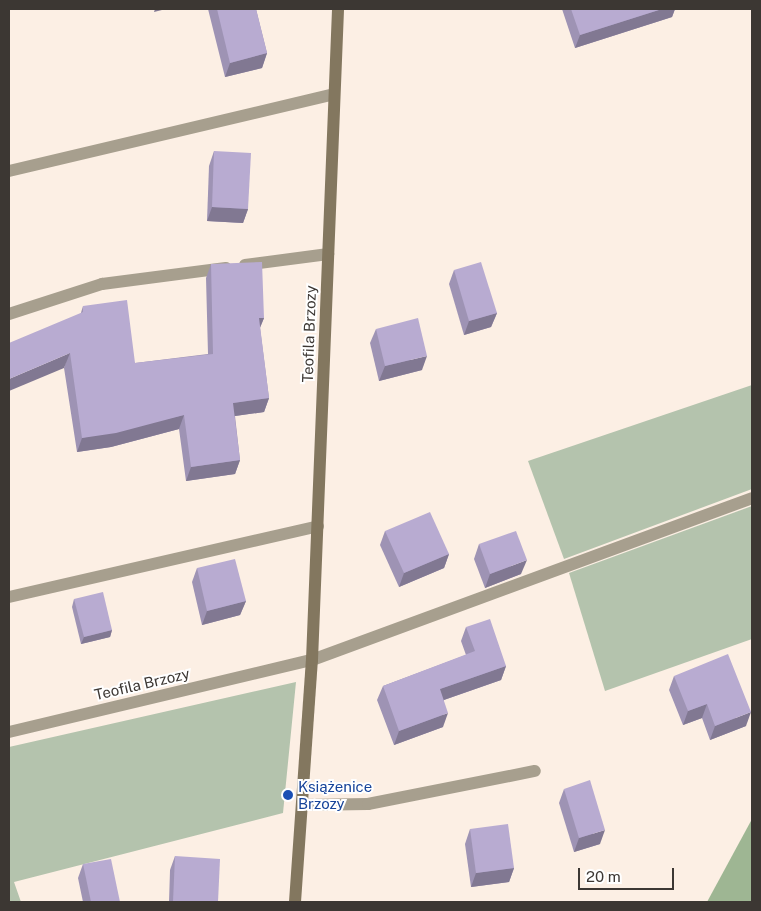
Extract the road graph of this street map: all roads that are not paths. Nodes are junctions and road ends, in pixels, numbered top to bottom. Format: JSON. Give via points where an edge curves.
{"nodes":[{"id":1,"x":338,"y":9,"type":"edge"},
{"id":2,"x":334,"y":94,"type":"junction"},
{"id":3,"x":9,"y":171,"type":"edge"},
{"id":4,"x":328,"y":254,"type":"junction"},
{"id":5,"x":9,"y":314,"type":"edge"},
{"id":6,"x":752,"y":498,"type":"edge"},
{"id":7,"x":318,"y":526,"type":"junction"},
{"id":8,"x":9,"y":598,"type":"edge"},
{"id":9,"x":312,"y":660,"type":"junction"},
{"id":10,"x":9,"y":732,"type":"edge"},
{"id":11,"x":535,"y":771,"type":"dead end"},
{"id":12,"x":302,"y":805,"type":"junction"},
{"id":13,"x":295,"y":902,"type":"edge"}],
"edges":[{"from":1,"to":2,"type":"street","name":"Teofila Brzozy"},
{"from":2,"to":3,"type":"street"},
{"from":2,"to":4,"type":"street","name":"Teofila Brzozy"},
{"from":4,"to":5,"type":"street","via":[[102,284]]},
{"from":4,"to":7,"type":"street","name":"Teofila Brzozy"},
{"from":6,"to":9,"type":"street"},
{"from":7,"to":8,"type":"street"},
{"from":7,"to":9,"type":"street","name":"Teofila Brzozy"},
{"from":9,"to":10,"type":"street","name":"Teofila Brzozy"},
{"from":9,"to":12,"type":"street","name":"Teofila Brzozy"},
{"from":11,"to":12,"type":"street","via":[[368,804]]},
{"from":12,"to":13,"type":"street","name":"Teofila Brzozy"}]}
